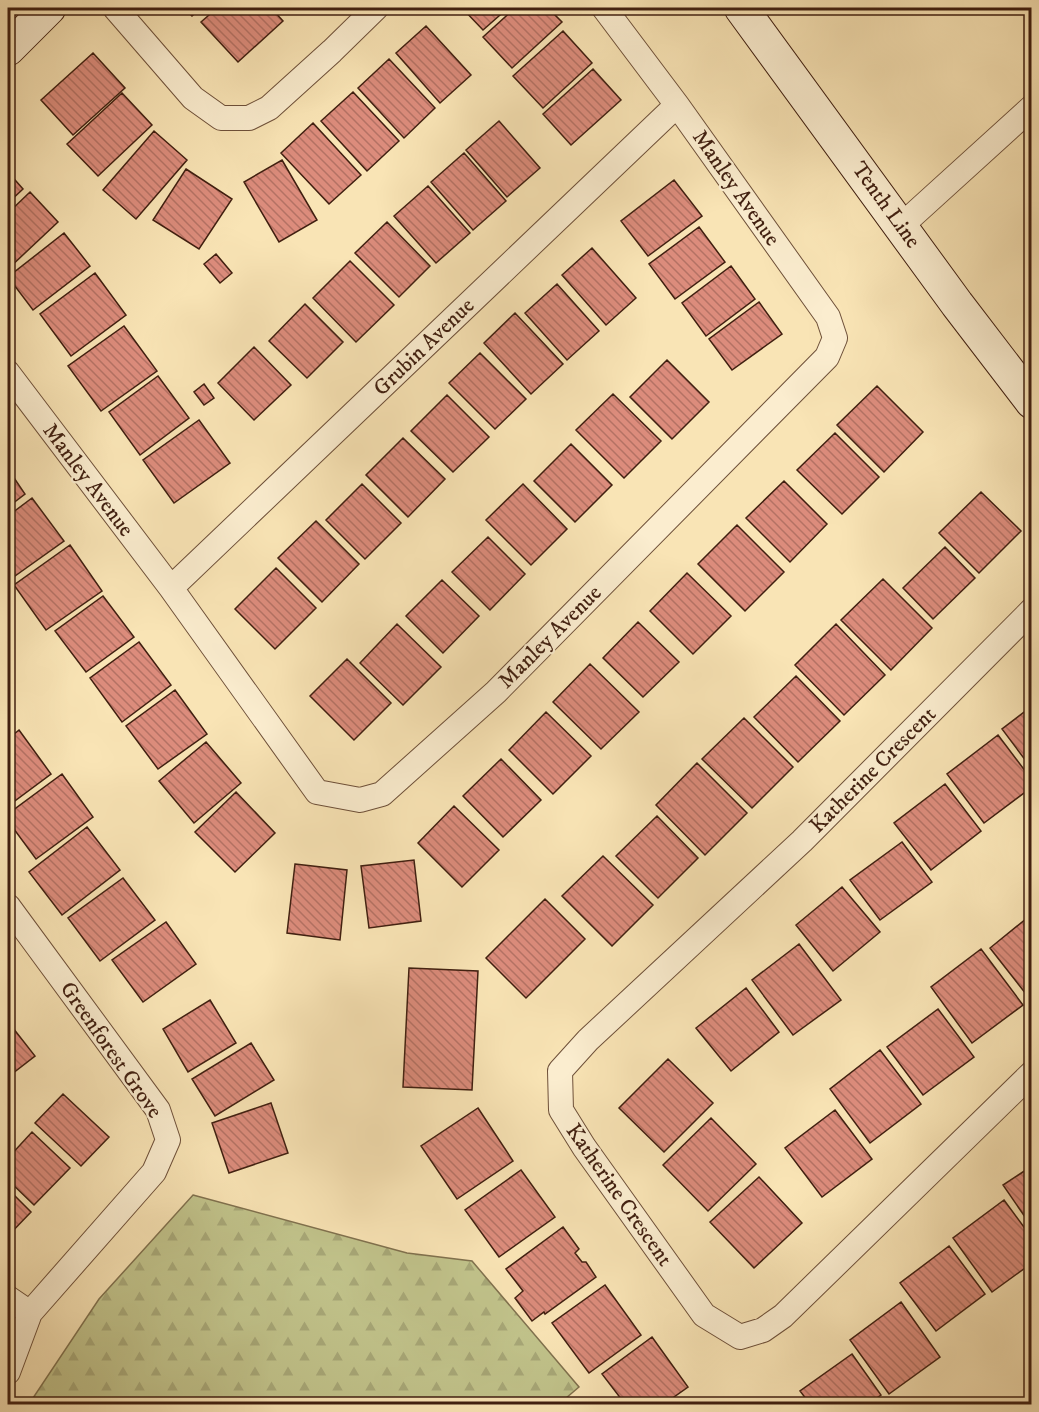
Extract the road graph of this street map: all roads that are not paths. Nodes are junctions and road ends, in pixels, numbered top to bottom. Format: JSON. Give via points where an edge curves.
{"nodes":[{"id":1,"x":48,"y":8,"type":"edge"},
{"id":2,"x":115,"y":8,"type":"edge"},
{"id":3,"x":376,"y":8,"type":"edge"},
{"id":4,"x":604,"y":8,"type":"edge"},
{"id":5,"x":741,"y":8,"type":"edge"},
{"id":6,"x":8,"y":49,"type":"edge"},
{"id":7,"x":677,"y":105,"type":"junction"},
{"id":8,"x":1032,"y":106,"type":"edge"},
{"id":9,"x":902,"y":226,"type":"junction"},
{"id":10,"x":8,"y":373,"type":"edge"},
{"id":11,"x":1032,"y":402,"type":"edge"},
{"id":12,"x":171,"y":588,"type":"junction"},
{"id":13,"x":1032,"y":610,"type":"edge"},
{"id":14,"x":8,"y":906,"type":"edge"},
{"id":15,"x":1032,"y":1073,"type":"edge"},
{"id":16,"x":8,"y":1298,"type":"edge"},
{"id":17,"x":30,"y":1313,"type":"junction"},
{"id":18,"x":8,"y":1372,"type":"edge"}],
"edges":[{"from":1,"to":6,"type":"street"},
{"from":2,"to":3,"type":"street","via":[[193,98],[221,118],[249,118],[269,108]]},
{"from":4,"to":7,"type":"street","name":"Manley Avenue"},
{"from":5,"to":9,"type":"street","name":"Tenth Line"},
{"from":7,"to":12,"type":"street","name":"Grubin Avenue"},
{"from":7,"to":12,"type":"street","name":"Manley Avenue","via":[[828,317],[835,338],[827,357],[496,692],[382,794],[360,800],[317,792]]},
{"from":8,"to":9,"type":"street"},
{"from":9,"to":11,"type":"street","name":"Tenth Line"},
{"from":10,"to":12,"type":"street","name":"Manley Avenue"},
{"from":13,"to":15,"type":"street","name":"Katherine Crescent","via":[[802,841],[588,1040],[560,1071],[561,1110],[704,1315],[740,1337],[764,1330],[783,1316]]},
{"from":14,"to":17,"type":"street","name":"Greenforest Grove","via":[[158,1110],[168,1140],[154,1172]]},
{"from":16,"to":17,"type":"street"},
{"from":17,"to":18,"type":"street","name":"Greenforest Grove"}]}
